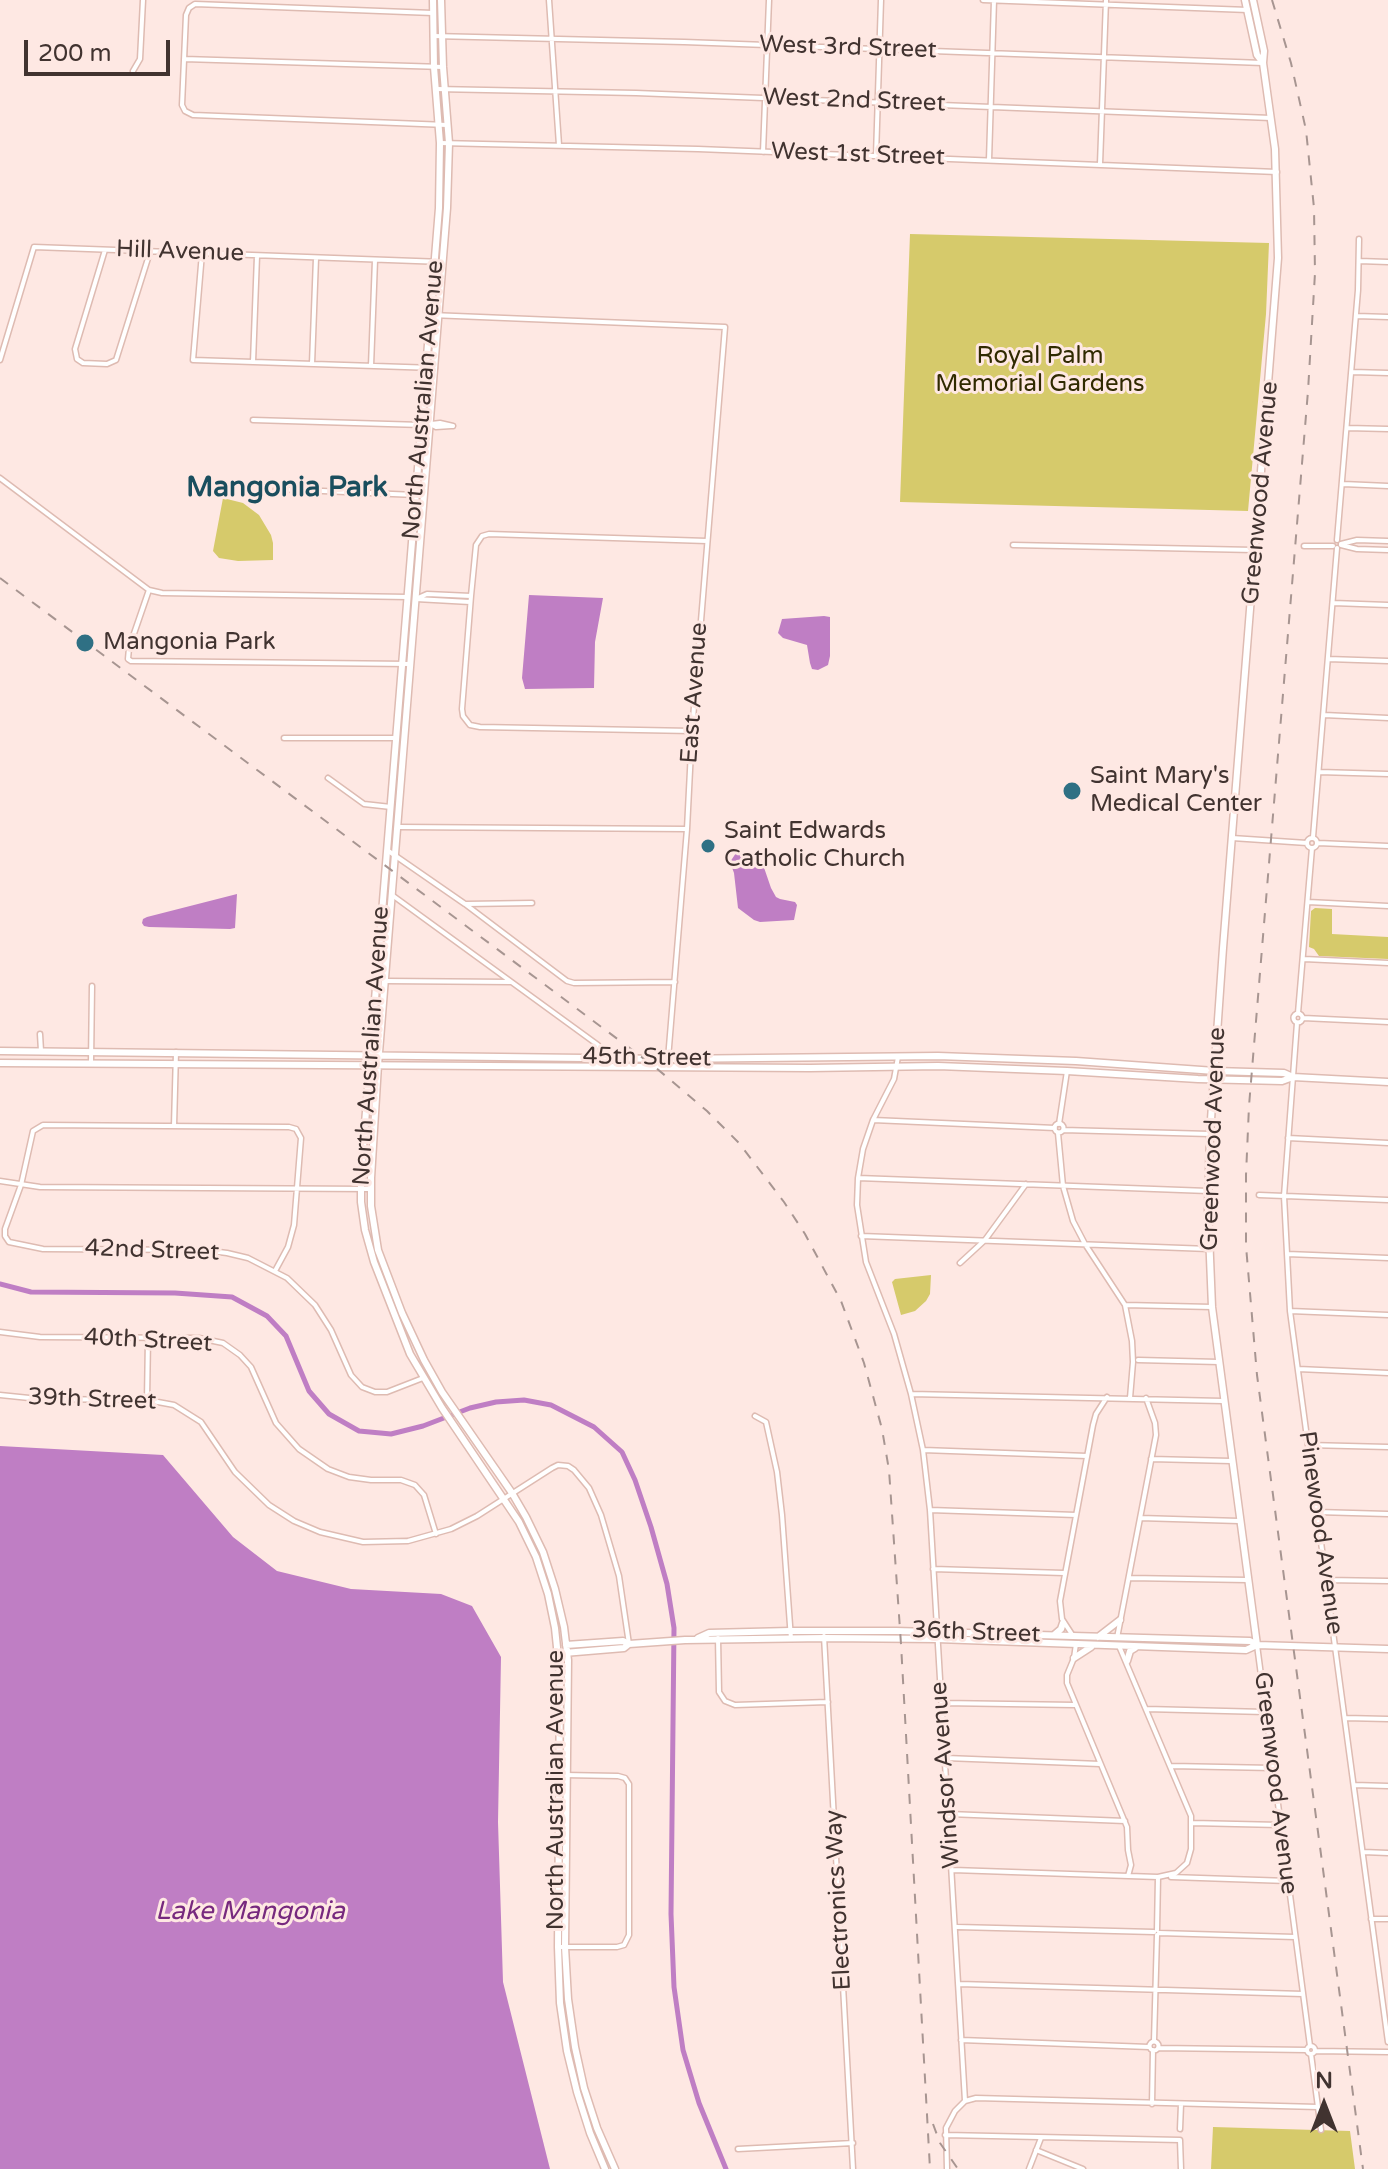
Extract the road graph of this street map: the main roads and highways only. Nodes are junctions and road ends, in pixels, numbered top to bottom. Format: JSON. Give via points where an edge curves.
{"nodes":[{"id":1,"x":433,"y":0,"type":"edge"},
{"id":2,"x":441,"y":0,"type":"edge"},
{"id":3,"x":1245,"y":0,"type":"edge"},
{"id":4,"x":1253,"y":0,"type":"edge"},
{"id":5,"x":437,"y":13,"type":"junction"},
{"id":6,"x":437,"y":36,"type":"junction"},
{"id":7,"x":1263,"y":63,"type":"junction"},
{"id":8,"x":440,"y":90,"type":"junction"},
{"id":9,"x":443,"y":208,"type":"junction"},
{"id":10,"x":435,"y":316,"type":"junction"},
{"id":11,"x":412,"y":598,"type":"junction"},
{"id":12,"x":406,"y":664,"type":"junction"},
{"id":13,"x":399,"y":763,"type":"junction"},
{"id":14,"x":393,"y":827,"type":"junction"},
{"id":15,"x":0,"y":1051,"type":"edge"},
{"id":16,"x":375,"y":1055,"type":"junction"},
{"id":17,"x":0,"y":1063,"type":"edge"},
{"id":18,"x":374,"y":1065,"type":"junction"},
{"id":19,"x":1214,"y":1075,"type":"junction"},
{"id":20,"x":1388,"y":1082,"type":"edge"},
{"id":21,"x":1120,"y":1620,"type":"road end"},
{"id":22,"x":1063,"y":1623,"type":"road end"},
{"id":23,"x":1054,"y":1635,"type":"junction"},
{"id":24,"x":937,"y":1636,"type":"junction"},
{"id":25,"x":1098,"y":1637,"type":"junction"},
{"id":26,"x":1257,"y":1645,"type":"junction"},
{"id":27,"x":1094,"y":1646,"type":"junction"},
{"id":28,"x":1137,"y":1647,"type":"junction"},
{"id":29,"x":567,"y":1649,"type":"junction"},
{"id":30,"x":1388,"y":1649,"type":"edge"},
{"id":31,"x":558,"y":1650,"type":"junction"},
{"id":32,"x":1074,"y":1658,"type":"road end"},
{"id":33,"x":1127,"y":1661,"type":"road end"},
{"id":34,"x":563,"y":1775,"type":"junction"},
{"id":35,"x":561,"y":1947,"type":"junction"},
{"id":36,"x":605,"y":2169,"type":"edge"},
{"id":37,"x":615,"y":2169,"type":"edge"}],
"edges":[{"from":1,"to":5,"type":"main road"},
{"from":2,"to":5,"type":"main road"},
{"from":3,"to":7,"type":"main road"},
{"from":4,"to":7,"type":"main road"},
{"from":5,"to":6,"type":"main road"},
{"from":6,"to":8,"type":"main road","via":[[443,67]]},
{"from":6,"to":8,"type":"main road","via":[[434,67]]},
{"from":7,"to":19,"type":"main road","name":"Greenwood Avenue","via":[[1277,172],[1277,295]]},
{"from":8,"to":9,"type":"main road"},
{"from":8,"to":9,"type":"main road","via":[[449,143]]},
{"from":9,"to":10,"type":"main road","name":"North Australian Avenue"},
{"from":10,"to":11,"type":"main road","name":"North Australian Avenue","via":[[435,368]]},
{"from":10,"to":11,"type":"main road","name":"North Australian Avenue","via":[[426,368]]},
{"from":11,"to":12,"type":"main road","name":"North Australian Avenue"},
{"from":12,"to":13,"type":"main road","name":"North Australian Avenue"},
{"from":12,"to":13,"type":"main road","name":"North Australian Avenue","via":[[396,738]]},
{"from":13,"to":14,"type":"main road","name":"North Australian Avenue"},
{"from":13,"to":14,"type":"main road","name":"North Australian Avenue"},
{"from":14,"to":16,"type":"main road","name":"North Australian Avenue","via":[[387,850]]},
{"from":14,"to":16,"type":"main road","name":"North Australian Avenue","via":[[392,894]]},
{"from":15,"to":16,"type":"main road","name":"45th Street"},
{"from":16,"to":18,"type":"main road","name":"North Australian Avenue"},
{"from":16,"to":19,"type":"main road","name":"45th Street","via":[[1076,1061]]},
{"from":17,"to":18,"type":"main road","name":"45th Street"},
{"from":18,"to":19,"type":"main road","name":"45th Street","via":[[897,1066]]},
{"from":18,"to":29,"type":"main road","name":"North Australian Avenue","via":[[371,1189],[378,1250],[431,1373],[535,1534],[550,1571]]},
{"from":18,"to":31,"type":"main road","name":"North Australian Avenue","via":[[361,1189],[374,1262],[400,1333],[424,1378],[528,1539],[553,1613]]},
{"from":19,"to":20,"type":"main road","name":"45th Street"},
{"from":19,"to":26,"type":"main road","name":"Greenwood Avenue","via":[[1208,1191],[1212,1307]]},
{"from":21,"to":25,"type":"main road"},
{"from":22,"to":23,"type":"main road"},
{"from":23,"to":24,"type":"main road","name":"36th Street"},
{"from":23,"to":25,"type":"main road","name":"36th Street"},
{"from":24,"to":27,"type":"main road","name":"36th Street"},
{"from":24,"to":29,"type":"main road","name":"36th Street","via":[[718,1637]]},
{"from":25,"to":26,"type":"main road","name":"36th Street"},
{"from":26,"to":28,"type":"main road","name":"36th Street","via":[[1246,1650]]},
{"from":26,"to":30,"type":"main road","name":"36th Street"},
{"from":27,"to":28,"type":"main road","name":"36th Street"},
{"from":27,"to":32,"type":"main road"},
{"from":28,"to":33,"type":"main road"},
{"from":29,"to":31,"type":"main road","name":"36th Street"},
{"from":29,"to":34,"type":"main road","name":"North Australian Avenue"},
{"from":31,"to":34,"type":"main road","name":"North Australian Avenue"},
{"from":34,"to":35,"type":"main road","name":"North Australian Avenue"},
{"from":35,"to":36,"type":"main road","name":"North Australian Avenue","via":[[561,2007],[572,2075]]},
{"from":35,"to":37,"type":"main road","name":"North Australian Avenue","via":[[580,2070]]}]}
